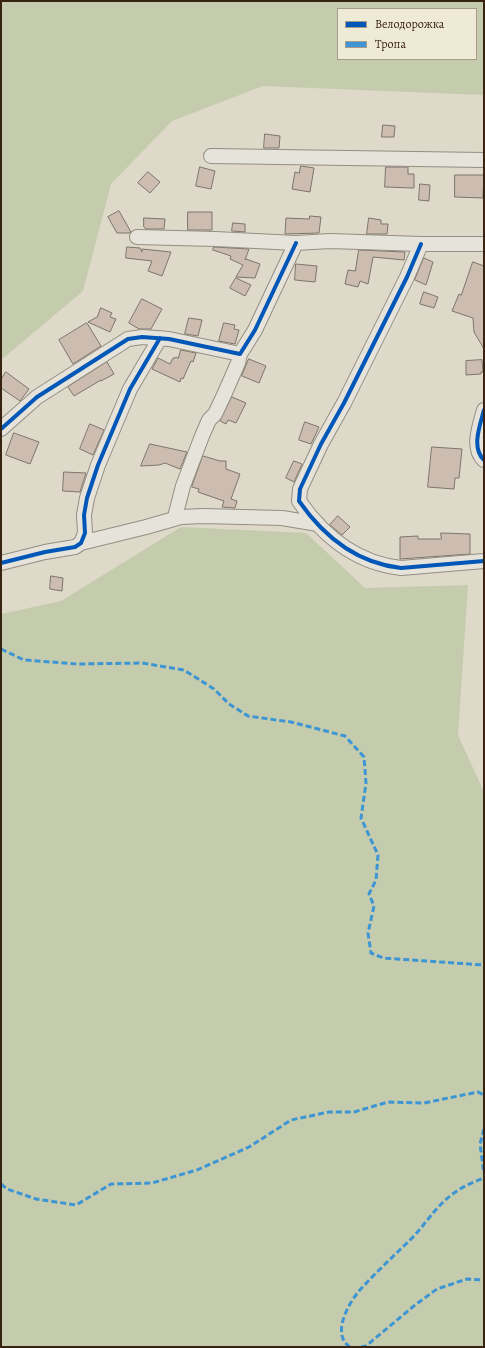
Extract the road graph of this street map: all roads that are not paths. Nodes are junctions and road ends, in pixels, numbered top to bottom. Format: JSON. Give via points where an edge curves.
{"nodes":[{"id":1,"x":211,"y":156,"type":"dead end"},
{"id":2,"x":484,"y":160,"type":"edge"},
{"id":3,"x":137,"y":237,"type":"dead end"},
{"id":4,"x":296,"y":243,"type":"junction"},
{"id":5,"x":421,"y":244,"type":"junction"},
{"id":6,"x":484,"y":244,"type":"edge"},
{"id":7,"x":160,"y":338,"type":"junction"},
{"id":8,"x":240,"y":354,"type":"junction"},
{"id":9,"x":484,"y":410,"type":"edge"},
{"id":10,"x":1,"y":429,"type":"edge"},
{"id":11,"x":481,"y":430,"type":"edge"},
{"id":12,"x":484,"y":460,"type":"edge"},
{"id":13,"x":181,"y":517,"type":"junction"},
{"id":14,"x":318,"y":524,"type":"junction"},
{"id":15,"x":81,"y":542,"type":"junction"},
{"id":16,"x":484,"y":561,"type":"edge"},
{"id":17,"x":1,"y":563,"type":"edge"}],
"edges":[{"from":1,"to":2,"type":"street"},
{"from":3,"to":4,"type":"street"},
{"from":4,"to":5,"type":"street","via":[[330,241]]},
{"from":4,"to":8,"type":"street","via":[[255,330]]},
{"from":5,"to":6,"type":"street"},
{"from":5,"to":14,"type":"street","via":[[407,277],[300,489],[298,501]]},
{"from":7,"to":8,"type":"street"},
{"from":7,"to":10,"type":"street","via":[[128,339],[37,397]]},
{"from":7,"to":15,"type":"street","via":[[130,389],[98,465],[87,498],[84,515],[85,533]]},
{"from":8,"to":13,"type":"street","via":[[224,395],[202,436],[183,486],[176,514]]},
{"from":9,"to":11,"type":"street"},
{"from":11,"to":12,"type":"street","via":[[477,451]]},
{"from":13,"to":14,"type":"street","via":[[282,518]]},
{"from":13,"to":15,"type":"street"},
{"from":14,"to":16,"type":"street","via":[[350,552],[388,567]]},
{"from":15,"to":17,"type":"street","via":[[75,547]]}]}
